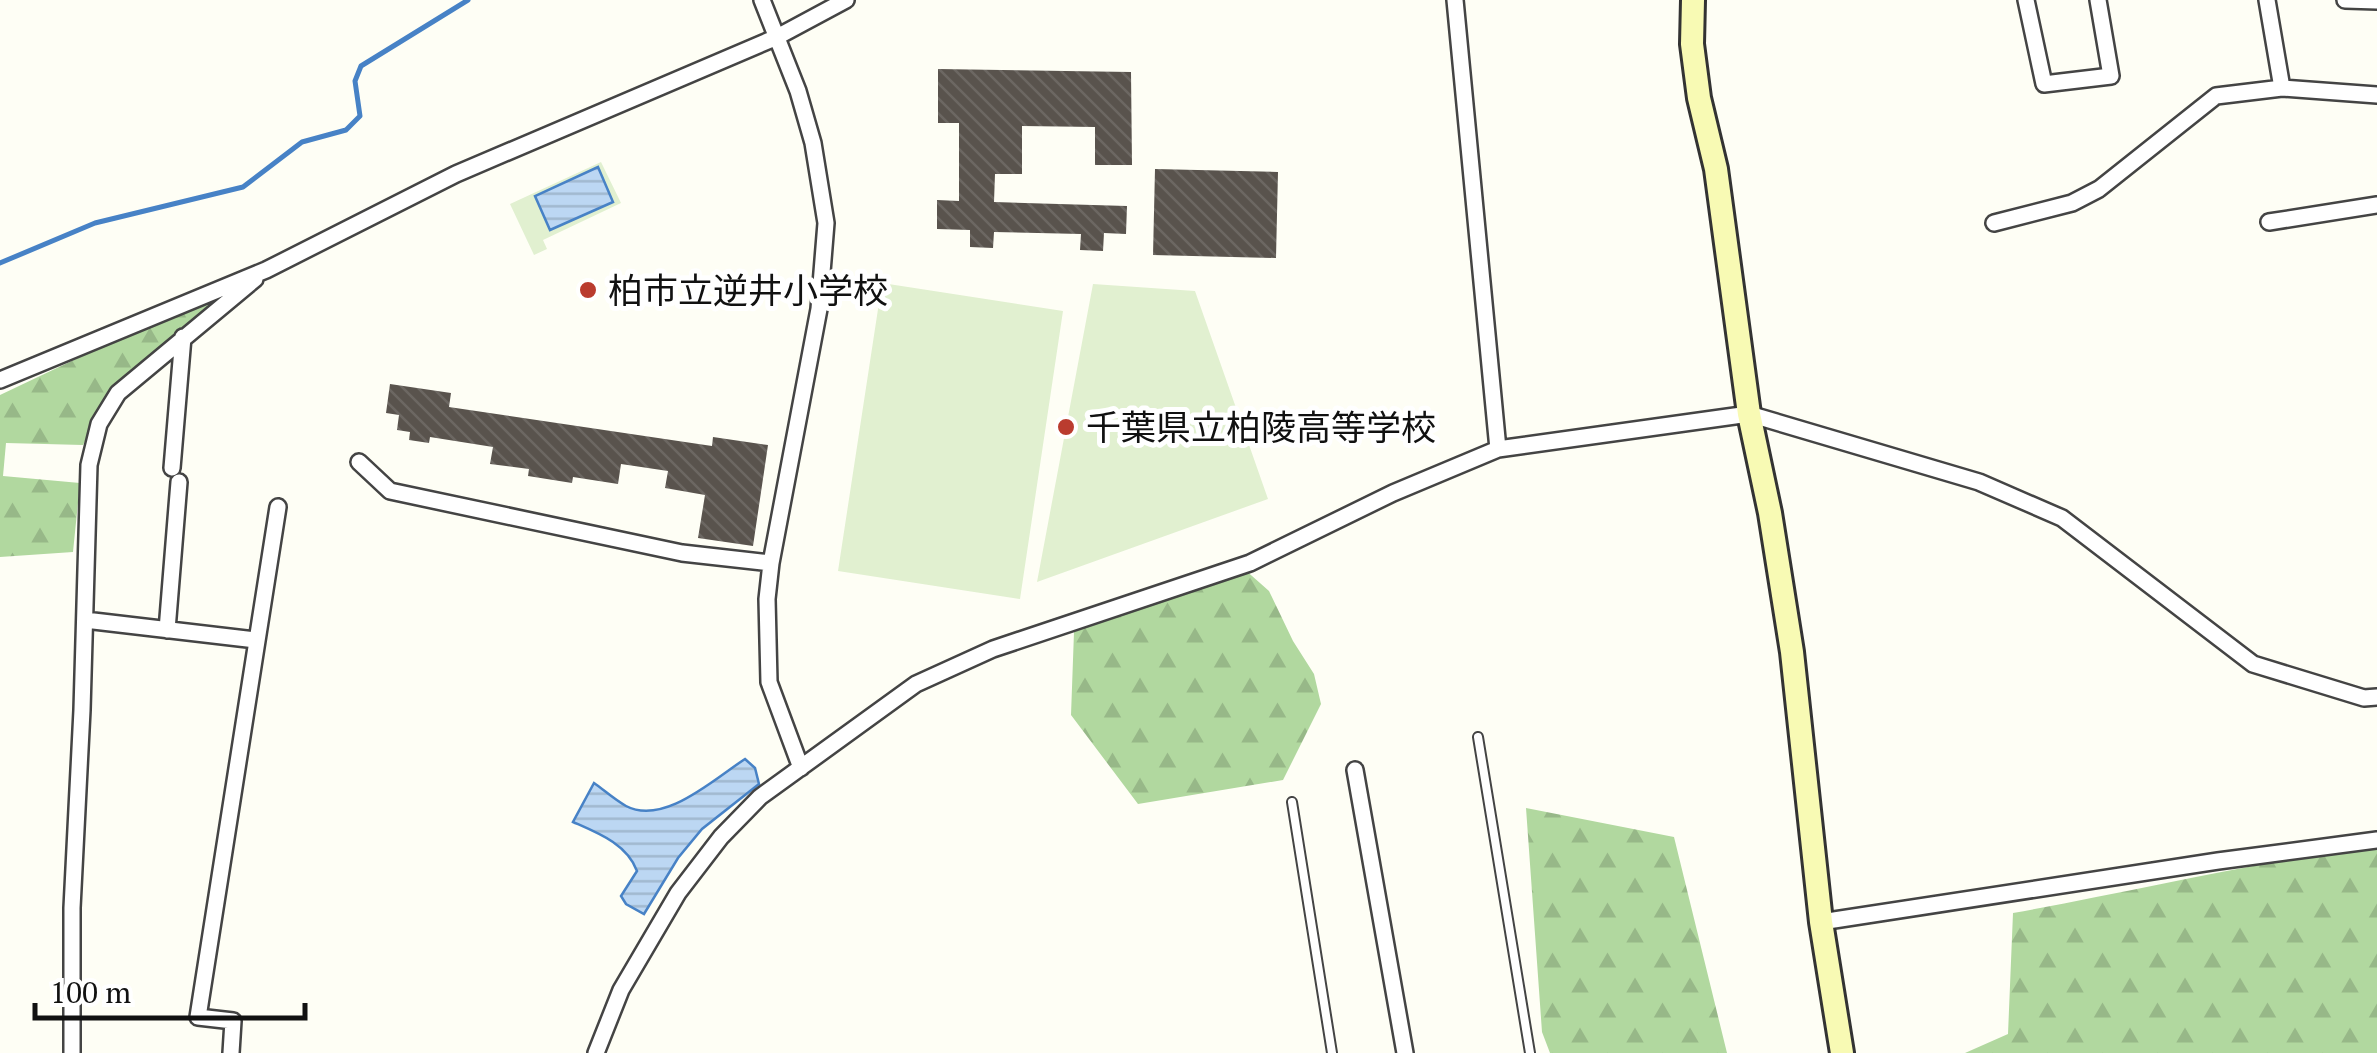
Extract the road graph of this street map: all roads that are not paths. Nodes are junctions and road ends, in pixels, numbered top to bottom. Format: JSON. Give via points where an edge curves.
{"nodes":[{"id":1,"x":762,"y":0,"type":"edge"},
{"id":2,"x":846,"y":0,"type":"edge"},
{"id":3,"x":1455,"y":0,"type":"edge"},
{"id":4,"x":1693,"y":0,"type":"edge"},
{"id":5,"x":2026,"y":0,"type":"edge"},
{"id":6,"x":2098,"y":0,"type":"edge"},
{"id":7,"x":2268,"y":0,"type":"edge"},
{"id":8,"x":2345,"y":0,"type":"edge"},
{"id":9,"x":2377,"y":0,"type":"edge"},
{"id":10,"x":776,"y":38,"type":"junction"},
{"id":11,"x":2282,"y":88,"type":"junction"},
{"id":12,"x":2377,"y":95,"type":"edge"},
{"id":13,"x":2377,"y":205,"type":"edge"},
{"id":14,"x":2268,"y":222,"type":"dead end"},
{"id":15,"x":1994,"y":223,"type":"dead end"},
{"id":16,"x":266,"y":270,"type":"junction"},
{"id":17,"x":183,"y":337,"type":"junction"},
{"id":18,"x":0,"y":380,"type":"edge"},
{"id":19,"x":1748,"y":414,"type":"junction"},
{"id":20,"x":1498,"y":450,"type":"junction"},
{"id":21,"x":359,"y":462,"type":"dead end"},
{"id":22,"x":278,"y":506,"type":"dead end"},
{"id":23,"x":771,"y":563,"type":"junction"},
{"id":24,"x":86,"y":620,"type":"junction"},
{"id":25,"x":168,"y":630,"type":"junction"},
{"id":26,"x":256,"y":640,"type":"junction"},
{"id":27,"x":2377,"y":697,"type":"edge"},
{"id":28,"x":1478,"y":737,"type":"dead end"},
{"id":29,"x":801,"y":768,"type":"junction"},
{"id":30,"x":1355,"y":770,"type":"dead end"},
{"id":31,"x":1292,"y":802,"type":"dead end"},
{"id":32,"x":2377,"y":840,"type":"edge"},
{"id":33,"x":1821,"y":922,"type":"junction"},
{"id":34,"x":72,"y":1053,"type":"edge"},
{"id":35,"x":232,"y":1053,"type":"edge"},
{"id":36,"x":596,"y":1053,"type":"edge"},
{"id":37,"x":1332,"y":1053,"type":"edge"},
{"id":38,"x":1405,"y":1053,"type":"edge"},
{"id":39,"x":1530,"y":1053,"type":"edge"},
{"id":40,"x":1842,"y":1053,"type":"edge"}],
"edges":[{"from":1,"to":10,"type":"street"},
{"from":2,"to":10,"type":"street"},
{"from":3,"to":20,"type":"street"},
{"from":4,"to":19,"type":"street","via":[[1699,98],[1716,169]]},
{"from":5,"to":6,"type":"street","via":[[2044,84],[2111,76]]},
{"from":7,"to":11,"type":"street"},
{"from":8,"to":9,"type":"street"},
{"from":10,"to":16,"type":"street","via":[[456,174]]},
{"from":10,"to":23,"type":"street","via":[[813,142],[826,223],[820,309]]},
{"from":11,"to":12,"type":"street"},
{"from":11,"to":15,"type":"street","via":[[2216,96],[2099,189],[2072,204]]},
{"from":13,"to":14,"type":"street"},
{"from":16,"to":17,"type":"street"},
{"from":16,"to":18,"type":"street"},
{"from":17,"to":24,"type":"street","via":[[118,394],[99,424],[90,465]]},
{"from":17,"to":25,"type":"street"},
{"from":19,"to":20,"type":"street"},
{"from":19,"to":27,"type":"street","via":[[1980,482],[2062,518],[2253,664]]},
{"from":19,"to":33,"type":"street","via":[[1792,652]]},
{"from":20,"to":29,"type":"street","via":[[1250,563],[977,656],[916,684]]},
{"from":21,"to":23,"type":"street","via":[[390,491],[682,553]]},
{"from":22,"to":26,"type":"street"},
{"from":23,"to":29,"type":"street","via":[[768,682]]},
{"from":24,"to":25,"type":"street"},
{"from":24,"to":34,"type":"street"},
{"from":25,"to":26,"type":"street"},
{"from":26,"to":35,"type":"street","via":[[198,1018],[233,1021]]},
{"from":28,"to":39,"type":"lane"},
{"from":29,"to":36,"type":"street","via":[[760,797],[678,892],[622,990]]},
{"from":30,"to":38,"type":"street"},
{"from":31,"to":37,"type":"lane"},
{"from":32,"to":33,"type":"street"},
{"from":33,"to":40,"type":"street"}]}
